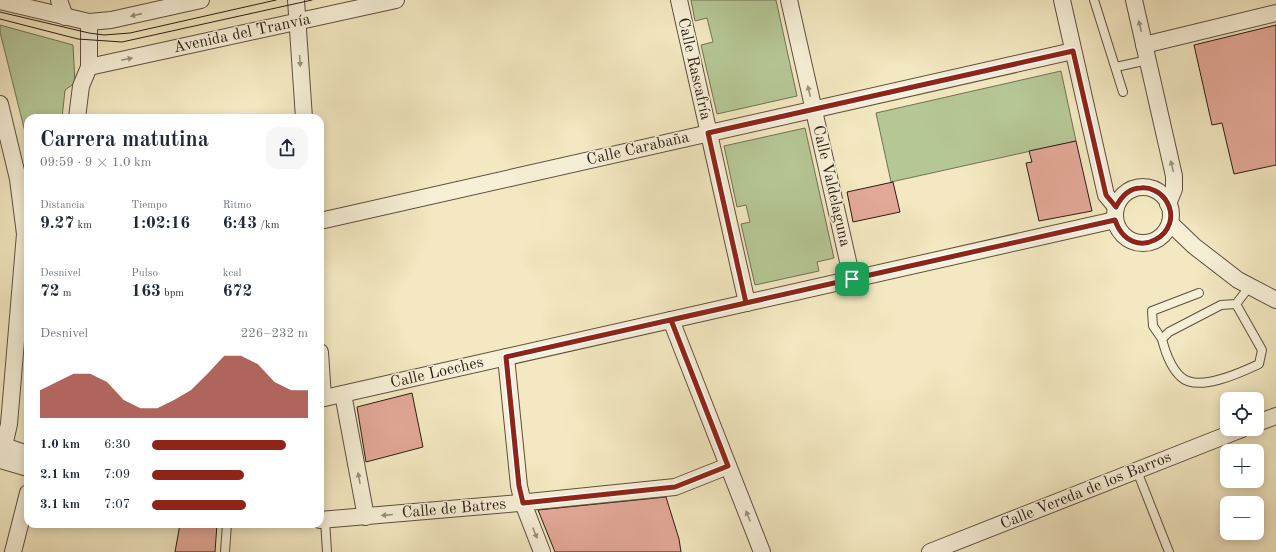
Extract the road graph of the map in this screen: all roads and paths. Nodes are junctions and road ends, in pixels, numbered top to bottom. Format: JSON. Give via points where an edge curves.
{"nodes":[{"id":1,"x":59,"y":0,"type":"edge"},
{"id":2,"x":202,"y":0,"type":"edge"},
{"id":3,"x":296,"y":0,"type":"edge"},
{"id":4,"x":396,"y":0,"type":"edge"},
{"id":5,"x":679,"y":0,"type":"edge"},
{"id":6,"x":789,"y":0,"type":"edge"},
{"id":7,"x":1062,"y":0,"type":"edge"},
{"id":8,"x":1094,"y":0,"type":"edge"},
{"id":9,"x":1134,"y":0,"type":"edge"},
{"id":10,"x":4,"y":1,"type":"edge"},
{"id":11,"x":1276,"y":13,"type":"edge"},
{"id":12,"x":65,"y":17,"type":"junction"},
{"id":13,"x":89,"y":22,"type":"junction"},
{"id":14,"x":297,"y":22,"type":"junction"},
{"id":15,"x":1073,"y":51,"type":"junction"},
{"id":16,"x":1146,"y":52,"type":"junction"},
{"id":17,"x":89,"y":67,"type":"junction"},
{"id":18,"x":1116,"y":67,"type":"junction"},
{"id":19,"x":1123,"y":92,"type":"dead end"},
{"id":20,"x":0,"y":104,"type":"edge"},
{"id":21,"x":814,"y":109,"type":"junction"},
{"id":22,"x":78,"y":114,"type":"edge"},
{"id":23,"x":304,"y":114,"type":"edge"},
{"id":24,"x":708,"y":133,"type":"junction"},
{"id":25,"x":1168,"y":204,"type":"junction"},
{"id":26,"x":1115,"y":213,"type":"junction"},
{"id":27,"x":324,"y":220,"type":"edge"},
{"id":28,"x":1170,"y":223,"type":"junction"},
{"id":29,"x":24,"y":226,"type":"edge"},
{"id":30,"x":24,"y":246,"type":"edge"},
{"id":31,"x":852,"y":279,"type":"junction"},
{"id":32,"x":1250,"y":286,"type":"junction"},
{"id":33,"x":1199,"y":293,"type":"dead end"},
{"id":34,"x":1276,"y":300,"type":"edge"},
{"id":35,"x":746,"y":303,"type":"junction"},
{"id":36,"x":1236,"y":304,"type":"junction"},
{"id":37,"x":671,"y":320,"type":"junction"},
{"id":38,"x":1162,"y":338,"type":"junction"},
{"id":39,"x":506,"y":357,"type":"junction"},
{"id":40,"x":343,"y":394,"type":"junction"},
{"id":41,"x":324,"y":399,"type":"edge"},
{"id":42,"x":1276,"y":416,"type":"edge"},
{"id":43,"x":1264,"y":420,"type":"edge"},
{"id":44,"x":1224,"y":436,"type":"edge"},
{"id":45,"x":1,"y":453,"type":"edge"},
{"id":46,"x":24,"y":454,"type":"edge"},
{"id":47,"x":24,"y":466,"type":"edge"},
{"id":48,"x":728,"y":466,"type":"junction"},
{"id":49,"x":1137,"y":471,"type":"junction"},
{"id":50,"x":523,"y":503,"type":"junction"},
{"id":51,"x":24,"y":509,"type":"edge"},
{"id":52,"x":366,"y":516,"type":"junction"},
{"id":53,"x":324,"y":520,"type":"edge"},
{"id":54,"x":227,"y":528,"type":"edge"},
{"id":55,"x":323,"y":528,"type":"edge"},
{"id":56,"x":13,"y":552,"type":"edge"},
{"id":57,"x":225,"y":552,"type":"edge"},
{"id":58,"x":327,"y":552,"type":"edge"},
{"id":59,"x":542,"y":552,"type":"edge"},
{"id":60,"x":762,"y":552,"type":"edge"},
{"id":61,"x":930,"y":552,"type":"edge"},
{"id":62,"x":1169,"y":552,"type":"edge"}],
"edges":[{"from":1,"to":12,"type":"street"},
{"from":2,"to":13,"type":"street","one_way":true,"via":[[111,20]]},
{"from":3,"to":14,"type":"street"},
{"from":4,"to":14,"type":"street","name":"Avenida del Tranvía"},
{"from":5,"to":24,"type":"street","name":"Calle Rascafría"},
{"from":21,"to":6,"type":"street","name":"Calle Valdelaguna","one_way":true},
{"from":7,"to":15,"type":"street"},
{"from":8,"to":18,"type":"lane"},
{"from":16,"to":9,"type":"street","one_way":true},
{"from":10,"to":12,"type":"street"},
{"from":11,"to":16,"type":"street"},
{"from":12,"to":13,"type":"street"},
{"from":13,"to":17,"type":"street"},
{"from":17,"to":14,"type":"street","name":"Avenida del Tranvía","one_way":true},
{"from":14,"to":23,"type":"street","one_way":true},
{"from":15,"to":21,"type":"street","name":"Calle Carabaña"},
{"from":15,"to":26,"type":"street","via":[[1106,195]]},
{"from":16,"to":18,"type":"lane"},
{"from":25,"to":16,"type":"street","one_way":true,"via":[[1174,190],[1174,176]]},
{"from":17,"to":22,"type":"street","via":[[81,86]]},
{"from":18,"to":19,"type":"lane"},
{"from":20,"to":29,"type":"street","via":[[18,179]]},
{"from":21,"to":24,"type":"street","name":"Calle Carabaña"},
{"from":21,"to":31,"type":"street","name":"Calle Valdelaguna"},
{"from":24,"to":27,"type":"street","name":"Calle Carabaña"},
{"from":24,"to":35,"type":"street","name":"Calle Rascafría"},
{"from":25,"to":26,"type":"street","via":[[1157,191],[1141,188],[1125,194]]},
{"from":25,"to":28,"type":"street"},
{"from":26,"to":28,"type":"street","via":[[1118,228],[1124,236],[1141,243],[1159,238]]},
{"from":26,"to":31,"type":"street","name":"Calle Loeches"},
{"from":28,"to":32,"type":"street","via":[[1194,246],[1238,280]]},
{"from":30,"to":45,"type":"street","via":[[9,424]]},
{"from":31,"to":35,"type":"street","name":"Calle Loeches"},
{"from":32,"to":34,"type":"street"},
{"from":32,"to":36,"type":"lane"},
{"from":33,"to":38,"type":"lane","via":[[1152,312],[1153,326]]},
{"from":35,"to":37,"type":"street","name":"Calle Loeches"},
{"from":36,"to":38,"type":"lane","via":[[1221,305]]},
{"from":36,"to":38,"type":"lane","via":[[1262,350],[1259,364],[1222,379],[1196,383],[1181,378],[1170,361]]},
{"from":37,"to":39,"type":"street","name":"Calle Loeches"},
{"from":37,"to":48,"type":"street"},
{"from":39,"to":40,"type":"street","name":"Calle Loeches"},
{"from":39,"to":50,"type":"street","via":[[519,486]]},
{"from":40,"to":41,"type":"street","name":"Calle Loeches"},
{"from":52,"to":40,"type":"street","one_way":true},
{"from":42,"to":43,"type":"street"},
{"from":44,"to":49,"type":"street","name":"Calle Vereda de los Barros"},
{"from":45,"to":46,"type":"street"},
{"from":45,"to":47,"type":"street"},
{"from":48,"to":50,"type":"street","name":"Calle de Batres","via":[[675,487]]},
{"from":60,"to":48,"type":"street","one_way":true},
{"from":49,"to":61,"type":"street","name":"Calle Vereda de los Barros"},
{"from":49,"to":62,"type":"lane"},
{"from":50,"to":52,"type":"street","name":"Calle de Batres","one_way":true},
{"from":50,"to":59,"type":"street","one_way":true},
{"from":51,"to":56,"type":"street"},
{"from":52,"to":53,"type":"street","name":"Calle de Batres"},
{"from":54,"to":57,"type":"lane"},
{"from":55,"to":58,"type":"lane"}]}
